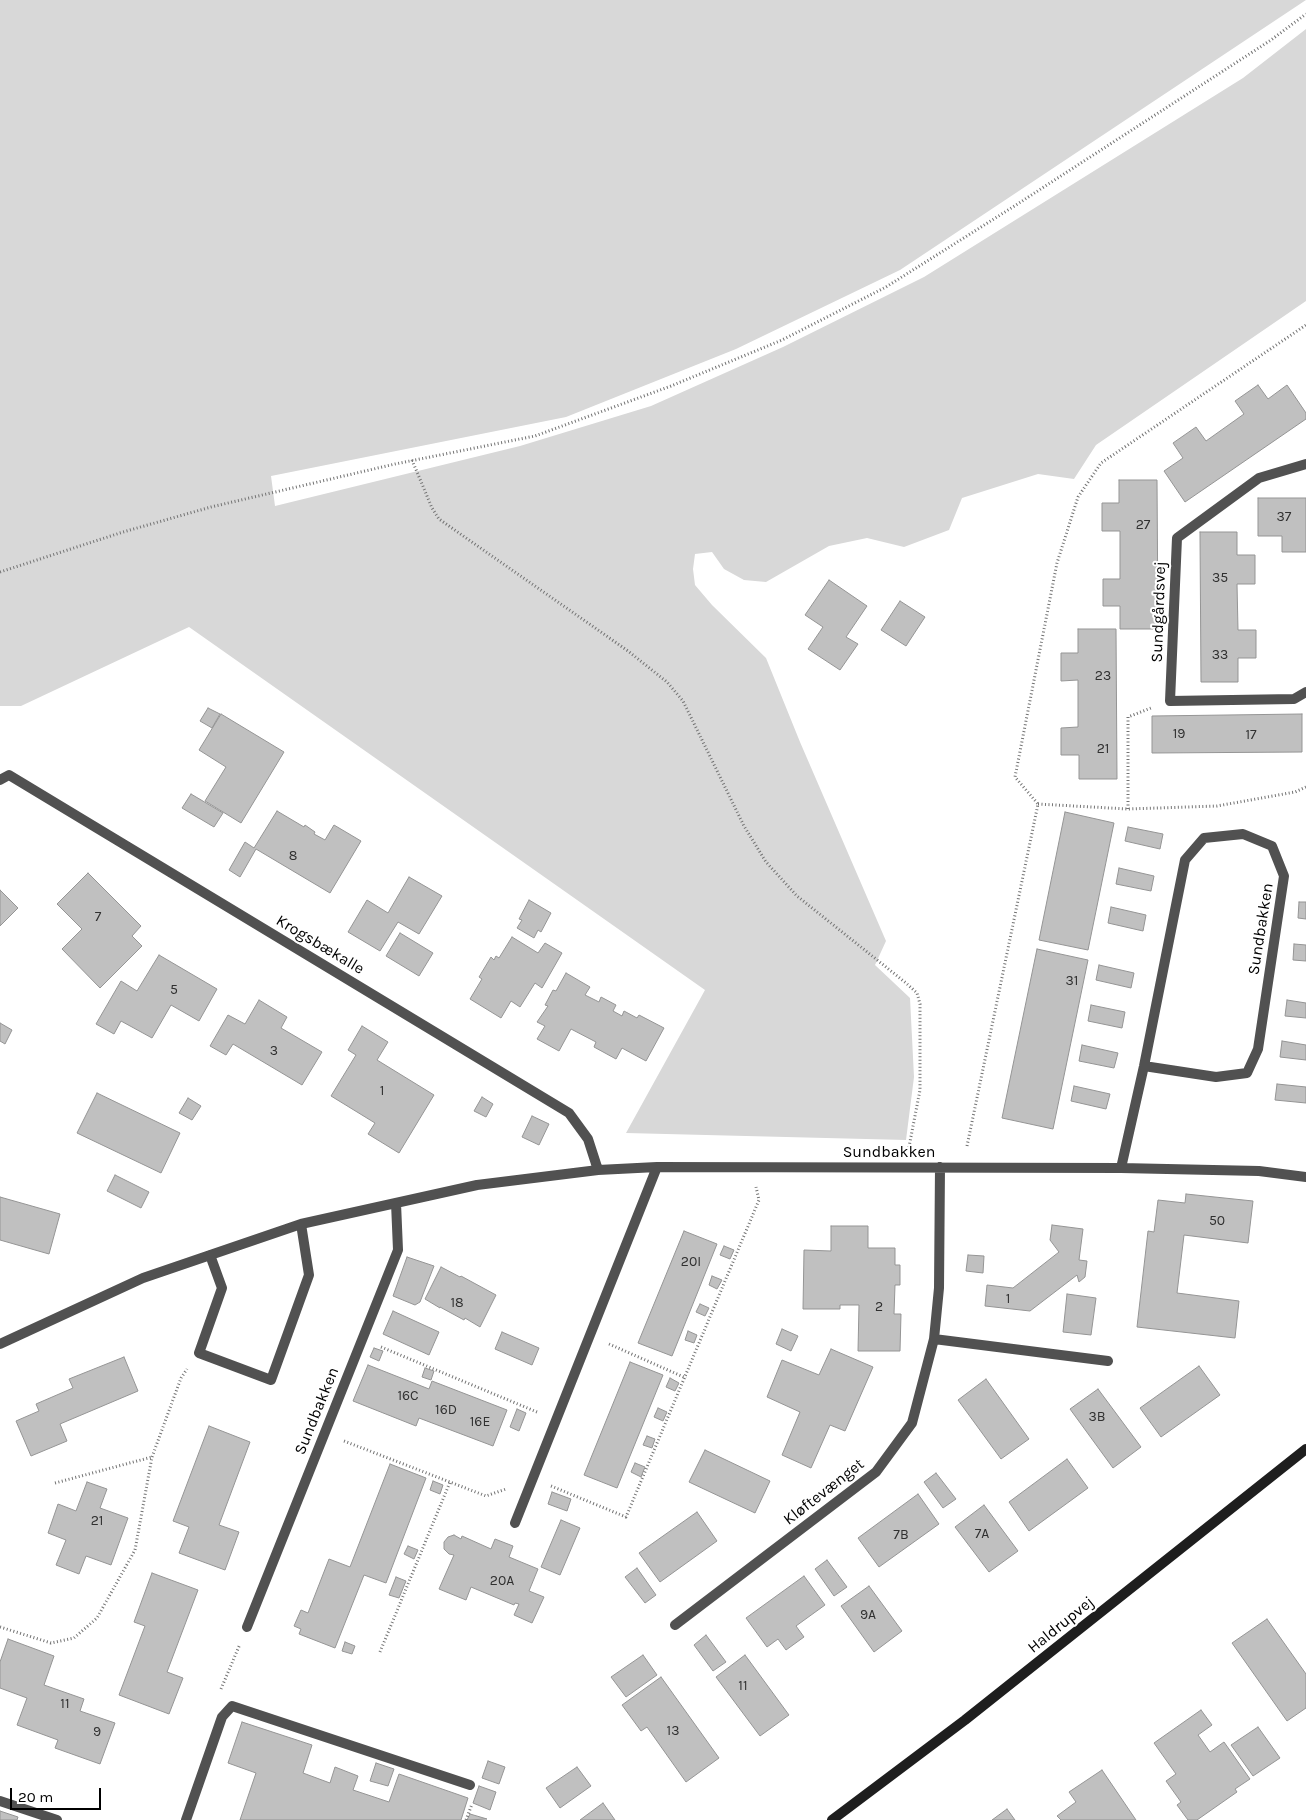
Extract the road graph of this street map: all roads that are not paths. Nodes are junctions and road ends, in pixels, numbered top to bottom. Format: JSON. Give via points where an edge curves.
{"nodes":[{"id":1,"x":1306,"y":464,"type":"edge"},
{"id":2,"x":1306,"y":692,"type":"edge"},
{"id":3,"x":0,"y":780,"type":"edge"},
{"id":4,"x":1144,"y":1066,"type":"junction"},
{"id":5,"x":657,"y":1167,"type":"junction"},
{"id":6,"x":940,"y":1167,"type":"junction"},
{"id":7,"x":1121,"y":1168,"type":"junction"},
{"id":8,"x":598,"y":1170,"type":"junction"},
{"id":9,"x":1306,"y":1177,"type":"edge"},
{"id":10,"x":396,"y":1203,"type":"junction"},
{"id":11,"x":301,"y":1224,"type":"junction"},
{"id":12,"x":210,"y":1255,"type":"junction"},
{"id":13,"x":934,"y":1339,"type":"junction"},
{"id":14,"x":0,"y":1344,"type":"edge"},
{"id":15,"x":1108,"y":1361,"type":"dead end"},
{"id":16,"x":1306,"y":1449,"type":"edge"},
{"id":17,"x":515,"y":1523,"type":"dead end"},
{"id":18,"x":675,"y":1625,"type":"dead end"},
{"id":19,"x":247,"y":1627,"type":"road end"},
{"id":20,"x":470,"y":1785,"type":"dead end"},
{"id":21,"x":0,"y":1801,"type":"edge"},
{"id":22,"x":57,"y":1820,"type":"edge"},
{"id":23,"x":186,"y":1820,"type":"edge"},
{"id":24,"x":832,"y":1820,"type":"edge"}],
"edges":[{"from":1,"to":2,"type":"street","name":"Sundgårdsvej","via":[[1259,478],[1176,538],[1170,702],[1294,699]]},
{"from":3,"to":8,"type":"street","name":"Krogsbækalle","via":[[9,775],[569,1113],[588,1139]]},
{"from":4,"to":4,"type":"street","name":"Sundbakken","via":[[1185,860],[1204,838],[1243,834],[1272,846],[1284,876],[1258,1049],[1247,1072],[1216,1077]]},
{"from":4,"to":7,"type":"street","name":"Sundbakken"},
{"from":5,"to":6,"type":"street","name":"Sundbakken"},
{"from":5,"to":8,"type":"street","name":"Sundbakken"},
{"from":5,"to":17,"type":"street"},
{"from":6,"to":7,"type":"street","name":"Sundbakken"},
{"from":6,"to":13,"type":"street","name":"Kløftevænget","via":[[939,1288]]},
{"from":7,"to":9,"type":"street","name":"Sundbakken","via":[[1259,1171]]},
{"from":8,"to":10,"type":"street","name":"Sundbakken","via":[[476,1185]]},
{"from":10,"to":11,"type":"street","name":"Sundbakken"},
{"from":10,"to":19,"type":"street","name":"Sundbakken","via":[[398,1250]]},
{"from":11,"to":12,"type":"street","name":"Sundbakken"},
{"from":11,"to":12,"type":"street","via":[[309,1275],[271,1380],[199,1353],[222,1288]]},
{"from":12,"to":14,"type":"street","name":"Sundbakken","via":[[143,1278]]},
{"from":13,"to":15,"type":"street"},
{"from":13,"to":18,"type":"street","name":"Kløftevænget","via":[[912,1423],[876,1472]]},
{"from":16,"to":24,"type":"main road","name":"Haldrupvej","via":[[965,1720]]},
{"from":20,"to":23,"type":"street","via":[[232,1706],[222,1717]]},
{"from":21,"to":22,"type":"street"}]}
